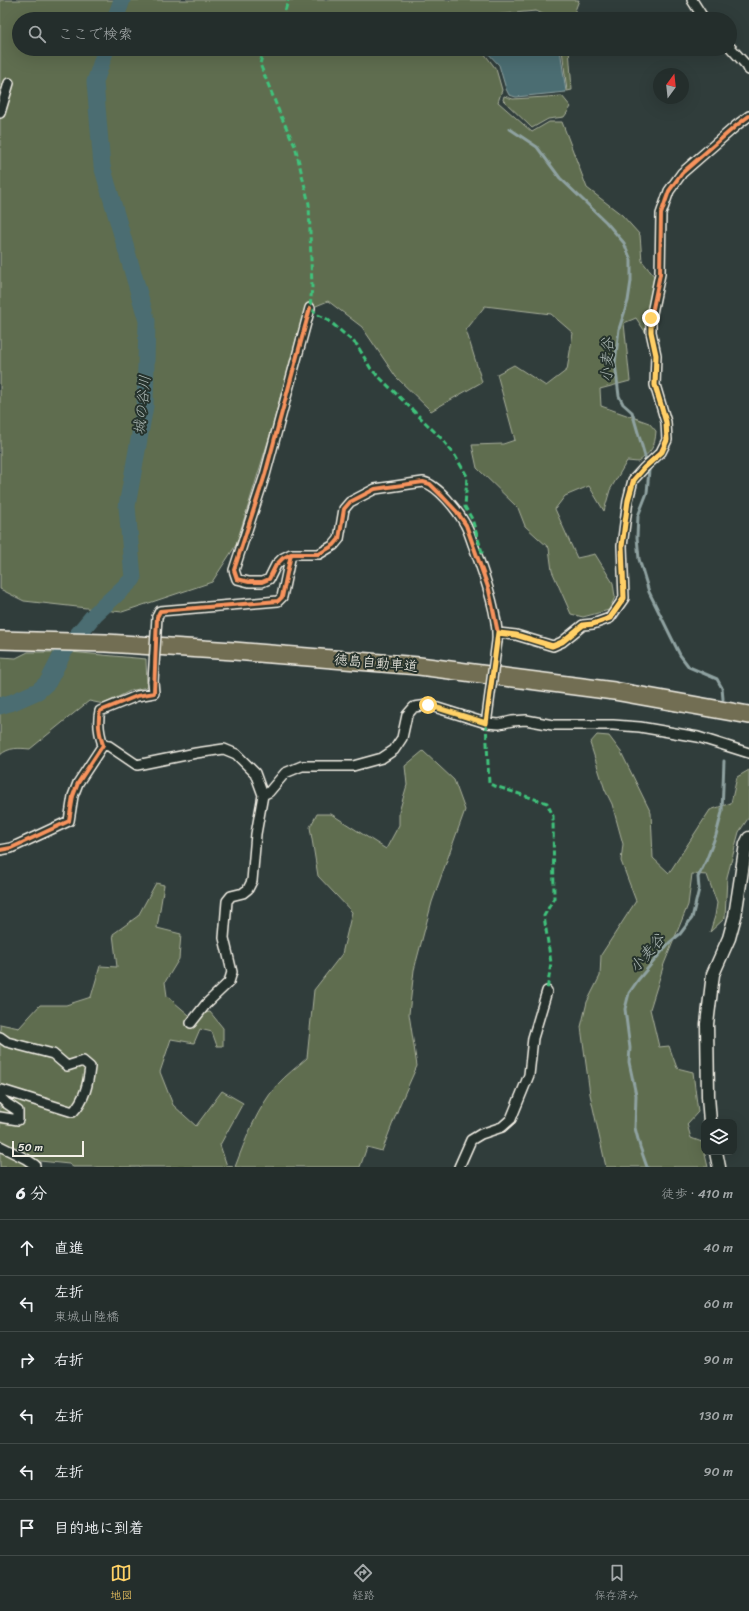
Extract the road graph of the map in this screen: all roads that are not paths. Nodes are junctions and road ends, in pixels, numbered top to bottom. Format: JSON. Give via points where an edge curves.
{"nodes":[{"id":1,"x":692,"y":0,"type":"edge"},
{"id":2,"x":700,"y":12,"type":"edge"},
{"id":3,"x":737,"y":55,"type":"edge"},
{"id":4,"x":749,"y":70,"type":"edge"},
{"id":5,"x":9,"y":82,"type":"dead end"},
{"id":6,"x":0,"y":113,"type":"edge"},
{"id":7,"x":749,"y":116,"type":"edge"},
{"id":8,"x":310,"y":308,"type":"dead end"},
{"id":9,"x":291,"y":554,"type":"junction"},
{"id":10,"x":497,"y":637,"type":"junction"},
{"id":11,"x":0,"y":640,"type":"edge"},
{"id":12,"x":749,"y":715,"type":"edge"},
{"id":13,"x":487,"y":720,"type":"junction"},
{"id":14,"x":103,"y":745,"type":"junction"},
{"id":15,"x":749,"y":753,"type":"edge"},
{"id":16,"x":263,"y":794,"type":"junction"},
{"id":17,"x":749,"y":838,"type":"edge"},
{"id":18,"x":0,"y":850,"type":"edge"},
{"id":19,"x":547,"y":991,"type":"dead end"},
{"id":20,"x":191,"y":1023,"type":"dead end"},
{"id":21,"x":0,"y":1038,"type":"edge"},
{"id":22,"x":0,"y":1093,"type":"edge"},
{"id":23,"x":0,"y":1096,"type":"edge"},
{"id":24,"x":0,"y":1117,"type":"edge"},
{"id":25,"x":710,"y":1119,"type":"edge"},
{"id":26,"x":0,"y":1146,"type":"edge"},
{"id":27,"x":717,"y":1155,"type":"edge"},
{"id":28,"x":35,"y":1167,"type":"edge"},
{"id":29,"x":459,"y":1167,"type":"edge"},
{"id":30,"x":719,"y":1167,"type":"edge"}],
"edges":[{"from":1,"to":2,"type":"street"},
{"from":3,"to":4,"type":"street"},
{"from":5,"to":6,"type":"street"},
{"from":7,"to":10,"type":"street","via":[[682,173],[669,190],[661,214],[660,274],[651,318],[651,332],[656,355],[655,385],[666,422],[667,440],[662,452],[634,480],[628,500],[622,546],[624,598],[610,618],[583,625],[562,642],[552,646],[516,635]]},
{"from":8,"to":9,"type":"street","via":[[265,475],[234,570],[237,579],[262,582],[269,579],[276,565]]},
{"from":9,"to":10,"type":"street","via":[[319,554],[334,545],[339,539],[344,509],[350,502],[374,489],[423,482],[430,484],[466,525],[489,590]]},
{"from":9,"to":14,"type":"street","bridge":true,"via":[[282,597],[278,601],[160,611],[157,617],[154,693],[137,696],[100,711],[99,733]]},
{"from":10,"to":13,"type":"street","bridge":true},
{"from":11,"to":12,"type":"highway","name":"徳島自動車道","via":[[106,643],[419,666],[614,691]]},
{"from":13,"to":15,"type":"street","via":[[499,724],[526,720],[553,725],[613,725],[640,728],[698,737]]},
{"from":13,"to":16,"type":"street","via":[[428,705],[414,707],[407,715],[402,738],[394,750],[382,758],[353,766],[302,766],[285,773],[269,792]]},
{"from":14,"to":16,"type":"street","via":[[109,746],[137,765],[224,749],[236,754],[255,773]]},
{"from":14,"to":18,"type":"street","via":[[78,783],[69,821],[11,848]]},
{"from":16,"to":20,"type":"street","via":[[252,881],[243,893],[231,896],[227,901],[224,938],[232,972],[229,982]]},
{"from":17,"to":25,"type":"street","via":[[735,916],[729,938],[713,974],[707,1024]]},
{"from":19,"to":29,"type":"street","via":[[533,1038],[528,1074],[511,1119],[502,1127],[471,1140]]},
{"from":21,"to":22,"type":"street","via":[[53,1054],[67,1066],[83,1061],[90,1067],[84,1095],[73,1112],[2,1090]]},
{"from":23,"to":24,"type":"street","via":[[18,1111],[18,1120]]},
{"from":26,"to":28,"type":"street","via":[[26,1159]]},
{"from":27,"to":30,"type":"street"}]}
